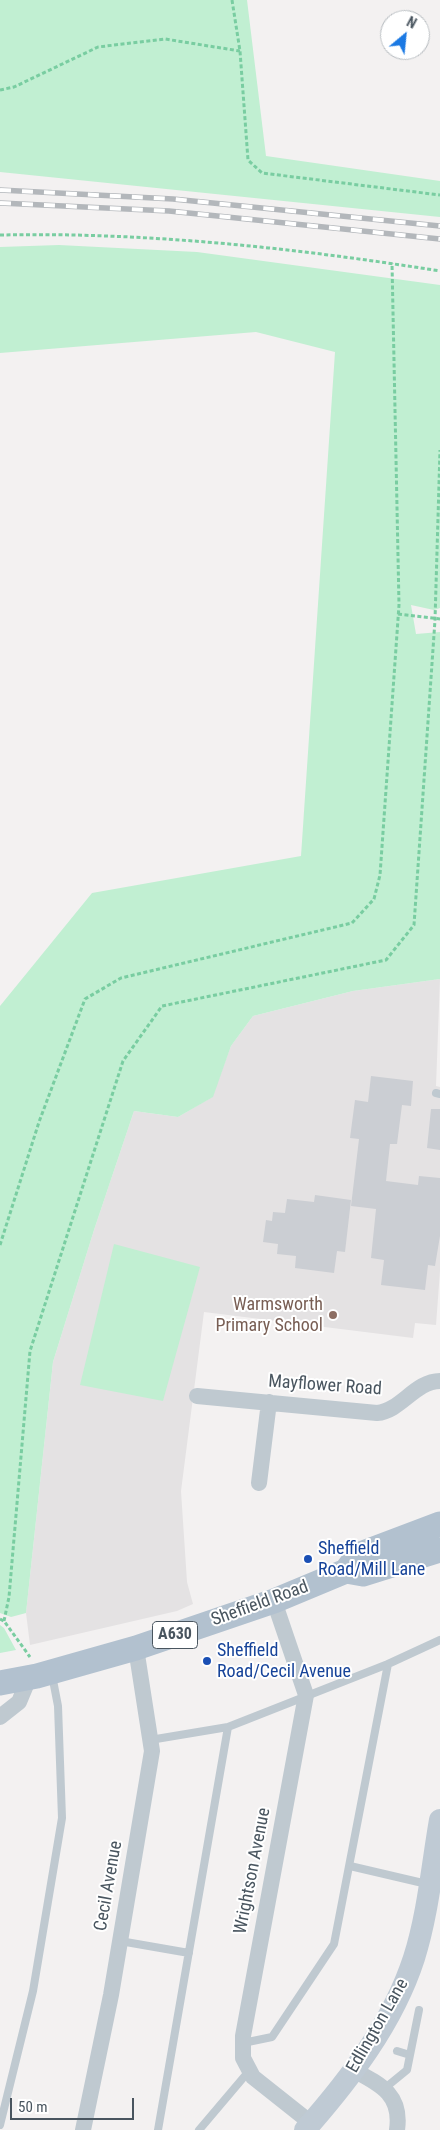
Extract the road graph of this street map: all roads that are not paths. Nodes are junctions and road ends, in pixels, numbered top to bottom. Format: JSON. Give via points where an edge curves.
{"nodes":[{"id":1,"x":440,"y":1381,"type":"edge"},
{"id":2,"x":198,"y":1396,"type":"dead end"},
{"id":3,"x":269,"y":1402,"type":"junction"},
{"id":4,"x":259,"y":1483,"type":"dead end"},
{"id":5,"x":440,"y":1524,"type":"edge"},
{"id":6,"x":440,"y":1550,"type":"edge"},
{"id":7,"x":346,"y":1571,"type":"junction"},
{"id":8,"x":274,"y":1601,"type":"junction"},
{"id":9,"x":440,"y":1640,"type":"edge"},
{"id":10,"x":136,"y":1648,"type":"junction"},
{"id":11,"x":388,"y":1664,"type":"junction"},
{"id":12,"x":39,"y":1675,"type":"junction"},
{"id":13,"x":0,"y":1683,"type":"edge"},
{"id":14,"x":306,"y":1695,"type":"junction"},
{"id":15,"x":0,"y":1717,"type":"edge"},
{"id":16,"x":228,"y":1727,"type":"junction"},
{"id":17,"x":150,"y":1740,"type":"junction"},
{"id":18,"x":440,"y":1820,"type":"edge"},
{"id":19,"x":350,"y":1866,"type":"junction"},
{"id":20,"x":429,"y":1884,"type":"junction"},
{"id":21,"x":120,"y":1941,"type":"junction"},
{"id":22,"x":189,"y":1954,"type":"junction"},
{"id":23,"x":419,"y":2010,"type":"dead end"},
{"id":24,"x":243,"y":2043,"type":"junction"},
{"id":25,"x":397,"y":2051,"type":"dead end"},
{"id":26,"x":410,"y":2054,"type":"junction"},
{"id":27,"x":250,"y":2070,"type":"junction"},
{"id":28,"x":355,"y":2071,"type":"junction"},
{"id":29,"x":385,"y":2088,"type":"junction"},
{"id":30,"x":0,"y":2125,"type":"edge"},
{"id":31,"x":308,"y":2127,"type":"edge"},
{"id":32,"x":84,"y":2130,"type":"edge"},
{"id":33,"x":158,"y":2130,"type":"edge"},
{"id":34,"x":199,"y":2130,"type":"edge"},
{"id":35,"x":397,"y":2130,"type":"edge"}],
"edges":[{"from":1,"to":3,"type":"street","name":"Mayflower Road","via":[[427,1384],[386,1412],[377,1414]]},
{"from":2,"to":3,"type":"street","name":"Mayflower Road"},
{"from":3,"to":4,"type":"street"},
{"from":5,"to":7,"type":"main road","name":"Sheffield Road","number":"A630","via":[[358,1555]]},
{"from":6,"to":7,"type":"main road","name":"Sheffield Road","number":"A630","via":[[363,1574]]},
{"from":7,"to":8,"type":"main road","name":"Sheffield Road","number":"A630"},
{"from":8,"to":10,"type":"main road","name":"Sheffield Road","number":"A630"},
{"from":8,"to":14,"type":"street","name":"Wrightson Avenue"},
{"from":9,"to":11,"type":"lane"},
{"from":10,"to":12,"type":"main road","name":"Sheffield Road","number":"A630"},
{"from":10,"to":17,"type":"street","name":"Cecil Avenue"},
{"from":11,"to":14,"type":"lane"},
{"from":11,"to":19,"type":"lane"},
{"from":12,"to":13,"type":"main road","name":"Sheffield Road","number":"A630"},
{"from":12,"to":15,"type":"street","via":[[19,1702]]},
{"from":12,"to":30,"type":"lane","via":[[58,1706],[62,1818],[33,1991]]},
{"from":14,"to":16,"type":"lane"},
{"from":14,"to":24,"type":"street","name":"Wrightson Avenue"},
{"from":16,"to":17,"type":"lane"},
{"from":16,"to":22,"type":"lane"},
{"from":17,"to":21,"type":"street","name":"Cecil Avenue","via":[[152,1751],[148,1780]]},
{"from":18,"to":20,"type":"main road","name":"Edlington Lane"},
{"from":19,"to":20,"type":"lane"},
{"from":19,"to":24,"type":"lane","via":[[334,1944],[272,2037]]},
{"from":20,"to":28,"type":"main road","name":"Edlington Lane","via":[[414,1957],[402,1991]]},
{"from":21,"to":22,"type":"lane"},
{"from":21,"to":32,"type":"street","name":"Cecil Avenue"},
{"from":22,"to":33,"type":"lane"},
{"from":23,"to":26,"type":"lane"},
{"from":24,"to":27,"type":"street","name":"Wrightson Avenue","via":[[243,2058]]},
{"from":25,"to":26,"type":"lane"},
{"from":26,"to":29,"type":"lane","via":[[407,2070]]},
{"from":27,"to":31,"type":"street","name":"Wrightson Avenue","via":[[253,2077]]},
{"from":27,"to":34,"type":"lane"},
{"from":28,"to":29,"type":"street"},
{"from":28,"to":31,"type":"main road","name":"Edlington Lane"},
{"from":29,"to":35,"type":"street","via":[[399,2117]]}]}
